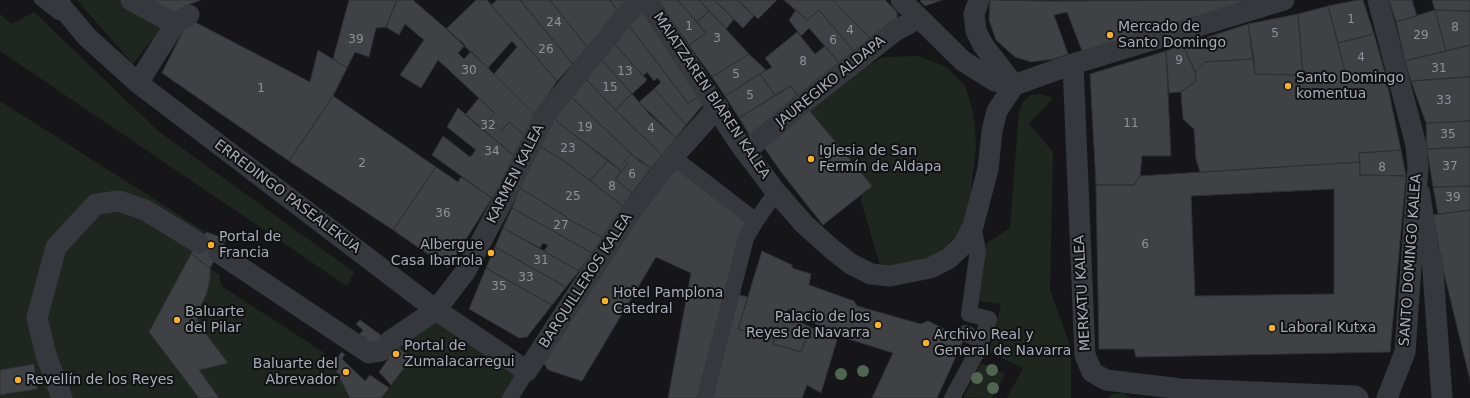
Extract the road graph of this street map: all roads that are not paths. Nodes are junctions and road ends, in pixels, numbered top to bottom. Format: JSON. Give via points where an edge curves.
{"nodes":[{"id":1,"x":39,"y":0,"type":"edge"},
{"id":2,"x":56,"y":0,"type":"edge"},
{"id":3,"x":131,"y":0,"type":"edge"},
{"id":4,"x":638,"y":0,"type":"edge"},
{"id":5,"x":647,"y":0,"type":"edge"},
{"id":6,"x":901,"y":0,"type":"edge"},
{"id":7,"x":979,"y":0,"type":"edge"},
{"id":8,"x":1284,"y":0,"type":"edge"},
{"id":9,"x":1378,"y":0,"type":"edge"},
{"id":10,"x":919,"y":18,"type":"junction"},
{"id":11,"x":87,"y":37,"type":"junction"},
{"id":12,"x":1073,"y":64,"type":"junction"},
{"id":13,"x":138,"y":83,"type":"junction"},
{"id":14,"x":1014,"y":85,"type":"junction"},
{"id":15,"x":718,"y":108,"type":"junction"},
{"id":16,"x":746,"y":151,"type":"junction"},
{"id":17,"x":673,"y":157,"type":"junction"},
{"id":18,"x":1418,"y":167,"type":"junction"},
{"id":19,"x":776,"y":192,"type":"junction"},
{"id":20,"x":756,"y":221,"type":"junction"},
{"id":21,"x":973,"y":226,"type":"junction"},
{"id":22,"x":199,"y":243,"type":"dead end"},
{"id":23,"x":219,"y":253,"type":"dead end"},
{"id":24,"x":1432,"y":257,"type":"joint"},
{"id":25,"x":436,"y":310,"type":"junction"},
{"id":26,"x":965,"y":333,"type":"dead end"},
{"id":27,"x":981,"y":341,"type":"junction"},
{"id":28,"x":527,"y":371,"type":"junction"},
{"id":29,"x":62,"y":398,"type":"edge"},
{"id":30,"x":510,"y":398,"type":"edge"},
{"id":31,"x":705,"y":398,"type":"edge"},
{"id":32,"x":952,"y":398,"type":"edge"},
{"id":33,"x":1358,"y":398,"type":"edge"},
{"id":34,"x":1387,"y":398,"type":"edge"},
{"id":35,"x":1442,"y":398,"type":"edge"}],
"edges":[{"from":1,"to":11,"type":"lane"},
{"from":2,"to":11,"type":"street","name":"ERREDINGO PASEALEKUA"},
{"from":3,"to":13,"type":"street","via":[[182,20]]},
{"from":4,"to":25,"type":"street","name":"KARMEN KALEA","via":[[545,115],[464,272]]},
{"from":5,"to":15,"type":"street","name":"MAIATZAREN BIAREN KALEA"},
{"from":6,"to":10,"type":"street"},
{"from":7,"to":14,"type":"street","via":[[974,14],[976,31],[983,45]]},
{"from":8,"to":12,"type":"street"},
{"from":9,"to":18,"type":"street","name":"SANTO DOMINGO KALEA","via":[[1416,145]]},
{"from":10,"to":14,"type":"street","via":[[963,61],[995,81]]},
{"from":10,"to":16,"type":"street","name":"JAUREGIKO ALDAPA","via":[[895,31]]},
{"from":11,"to":13,"type":"street","name":"ERREDINGO PASEALEKUA"},
{"from":12,"to":14,"type":"street"},
{"from":12,"to":33,"type":"street","name":"MERKATU KALEA","via":[[1085,355],[1092,372],[1106,380],[1181,389]]},
{"from":13,"to":25,"type":"street","name":"ERREDINGO PASEALEKUA"},
{"from":14,"to":21,"type":"street","name":"MAIATZAREN BIAREN KALEA","via":[[997,111],[988,169]]},
{"from":15,"to":16,"type":"street","name":"MAIATZAREN BIAREN KALEA"},
{"from":15,"to":17,"type":"street","name":"BARQUILLEROS KALEA"},
{"from":16,"to":19,"type":"street","name":"MAIATZAREN BIAREN KALEA"},
{"from":17,"to":20,"type":"street"},
{"from":17,"to":28,"type":"street","name":"BARQUILLEROS KALEA","via":[[628,216]]},
{"from":18,"to":24,"type":"street","name":"SANTO DOMINGO KALEA"},
{"from":18,"to":34,"type":"street","name":"SANTO DOMINGO KALEA","via":[[1405,352]]},
{"from":19,"to":20,"type":"street","name":"MAIATZAREN BIAREN KALEA"},
{"from":19,"to":21,"type":"street","name":"MAIATZAREN BIAREN KALEA","via":[[804,224],[833,250],[851,264],[872,274],[907,274],[948,260],[963,245]]},
{"from":20,"to":31,"type":"street","name":"MAIATZAREN BIAREN KALEA","via":[[746,238]]},
{"from":21,"to":27,"type":"street","via":[[978,250],[969,314],[989,318]]},
{"from":22,"to":29,"type":"street","via":[[144,210],[119,200],[96,204],[56,247],[37,318],[46,355]]},
{"from":23,"to":25,"type":"street","name":"KARMEN KALEA","via":[[369,353],[386,346]]},
{"from":24,"to":35,"type":"street","name":"SANTO DOMINGO KALEA"},
{"from":25,"to":28,"type":"street"},
{"from":26,"to":27,"type":"street"},
{"from":27,"to":32,"type":"street"},
{"from":28,"to":30,"type":"street"}]}
